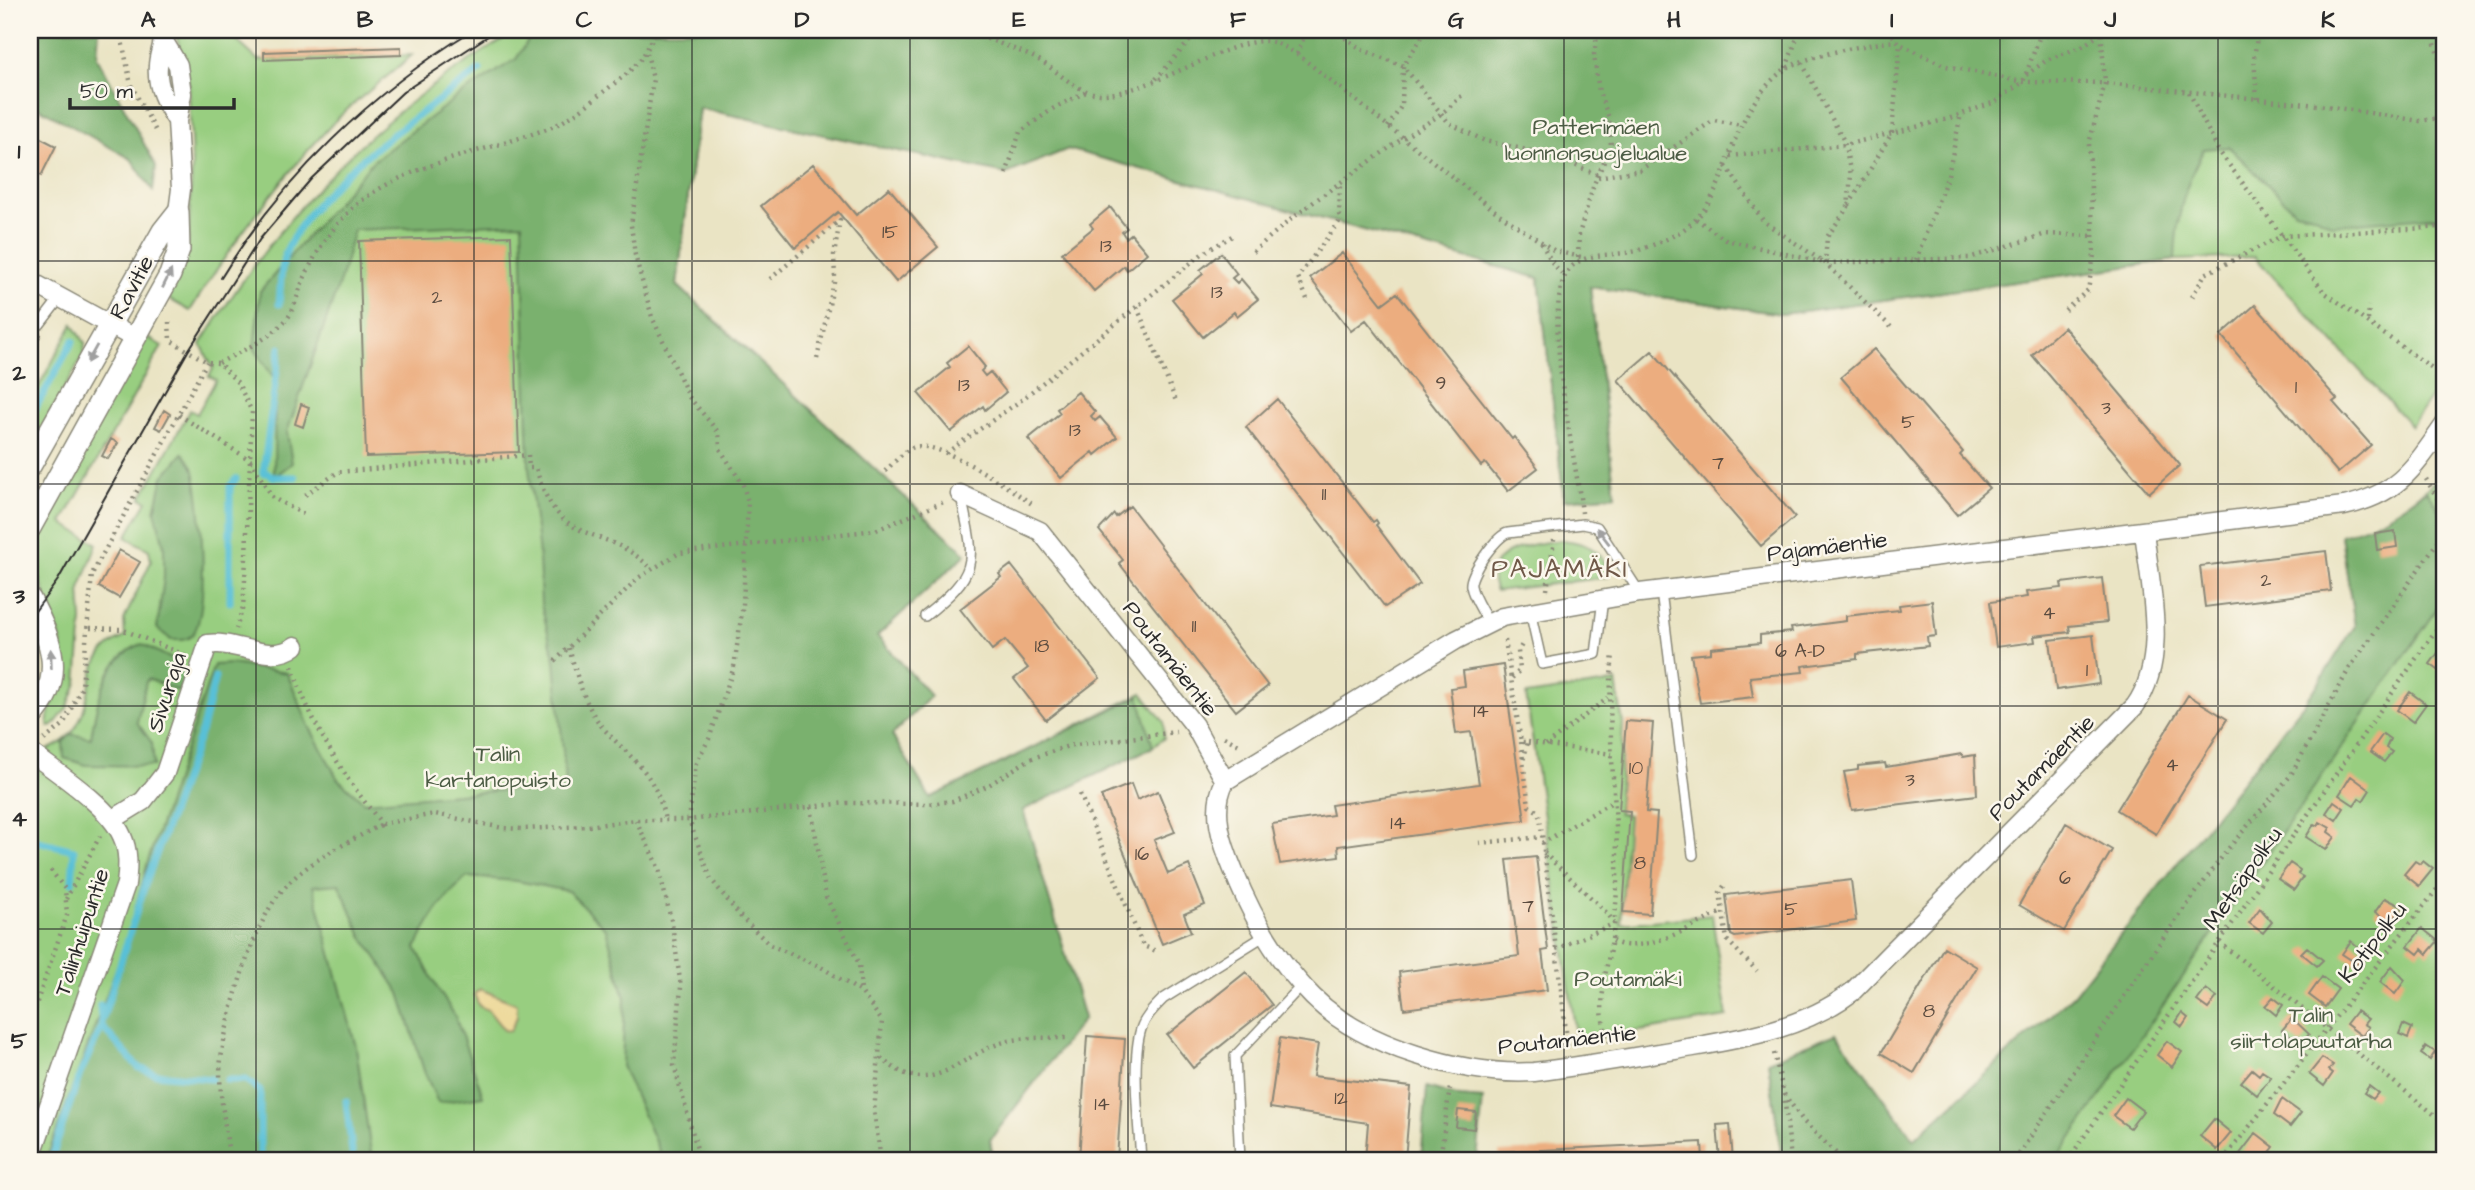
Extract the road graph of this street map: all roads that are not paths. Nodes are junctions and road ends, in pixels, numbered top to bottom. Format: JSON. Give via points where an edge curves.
{"nodes":[{"id":1,"x":163,"y":35,"type":"edge"},
{"id":2,"x":178,"y":212,"type":"junction"},
{"id":3,"x":30,"y":281,"type":"edge"},
{"id":4,"x":60,"y":298,"type":"junction"},
{"id":5,"x":40,"y":324,"type":"dead end"},
{"id":6,"x":109,"y":325,"type":"junction"},
{"id":7,"x":134,"y":338,"type":"junction"},
{"id":8,"x":2445,"y":425,"type":"edge"},
{"id":9,"x":30,"y":466,"type":"edge"},
{"id":10,"x":960,"y":494,"type":"joint"},
{"id":11,"x":30,"y":528,"type":"edge"},
{"id":12,"x":2144,"y":531,"type":"junction"},
{"id":13,"x":1661,"y":591,"type":"junction"},
{"id":14,"x":1640,"y":593,"type":"junction"},
{"id":15,"x":1604,"y":599,"type":"junction"},
{"id":16,"x":30,"y":600,"type":"edge"},
{"id":17,"x":1537,"y":610,"type":"junction"},
{"id":18,"x":926,"y":615,"type":"dead end"},
{"id":19,"x":1488,"y":622,"type":"junction"},
{"id":20,"x":295,"y":646,"type":"dead end"},
{"id":21,"x":30,"y":718,"type":"edge"},
{"id":22,"x":35,"y":747,"type":"edge"},
{"id":23,"x":1225,"y":781,"type":"junction"},
{"id":24,"x":111,"y":819,"type":"junction"},
{"id":25,"x":1693,"y":855,"type":"dead end"},
{"id":26,"x":1264,"y":936,"type":"junction"},
{"id":27,"x":1303,"y":985,"type":"junction"},
{"id":28,"x":31,"y":1151,"type":"edge"},
{"id":29,"x":1140,"y":1160,"type":"edge"},
{"id":30,"x":1240,"y":1160,"type":"edge"}],
"edges":[{"from":1,"to":2,"type":"street","via":[[157,67],[160,88],[177,121]]},
{"from":2,"to":6,"type":"street","name":"Ravitie"},
{"from":7,"to":2,"type":"street","name":"Ravitie","one_way":true,"via":[[178,255]]},
{"from":3,"to":4,"type":"street"},
{"from":4,"to":5,"type":"lane"},
{"from":4,"to":6,"type":"street"},
{"from":6,"to":7,"type":"street"},
{"from":6,"to":9,"type":"street","name":"Ravitie","one_way":true},
{"from":7,"to":11,"type":"street","name":"Ravitie"},
{"from":8,"to":12,"type":"street","name":"Pajamäentie","via":[[2413,468],[2371,500]]},
{"from":10,"to":18,"type":"lane","via":[[971,562],[954,592]]},
{"from":10,"to":23,"type":"street","name":"Poutamäentie","via":[[1040,531],[1194,725]]},
{"from":12,"to":13,"type":"street","name":"Pajamäentie"},
{"from":12,"to":27,"type":"street","name":"Poutamäentie","via":[[2155,655],[2144,693],[1852,992],[1809,1019],[1735,1040],[1589,1065],[1501,1074],[1410,1052],[1352,1025]]},
{"from":13,"to":14,"type":"street","name":"Pajamäentie"},
{"from":13,"to":25,"type":"lane"},
{"from":14,"to":15,"type":"street","name":"Pajamäentie"},
{"from":14,"to":19,"type":"lane","one_way":true,"via":[[1597,527],[1583,524],[1508,533],[1497,538],[1471,584]]},
{"from":15,"to":17,"type":"street","name":"Pajamäentie"},
{"from":15,"to":17,"type":"lane","via":[[1596,654],[1542,664],[1534,632]]},
{"from":21,"to":16,"type":"street","one_way":true,"via":[[49,689],[52,657],[47,629]]},
{"from":17,"to":19,"type":"street","name":"Pajamäentie"},
{"from":19,"to":23,"type":"street","name":"Pajamäentie"},
{"from":20,"to":24,"type":"street","name":"Sivuraja","via":[[275,653],[208,644],[165,773],[143,801]]},
{"from":22,"to":24,"type":"street","name":"Talinhuipuntie"},
{"from":23,"to":26,"type":"street","name":"Poutamäentie","via":[[1217,807],[1220,827]]},
{"from":24,"to":28,"type":"street","name":"Talinhuipuntie","via":[[127,849],[126,884]]},
{"from":26,"to":27,"type":"street","name":"Poutamäentie"},
{"from":26,"to":29,"type":"lane","via":[[1163,999],[1149,1013],[1137,1053]]},
{"from":27,"to":30,"type":"lane","via":[[1235,1056]]}]}
